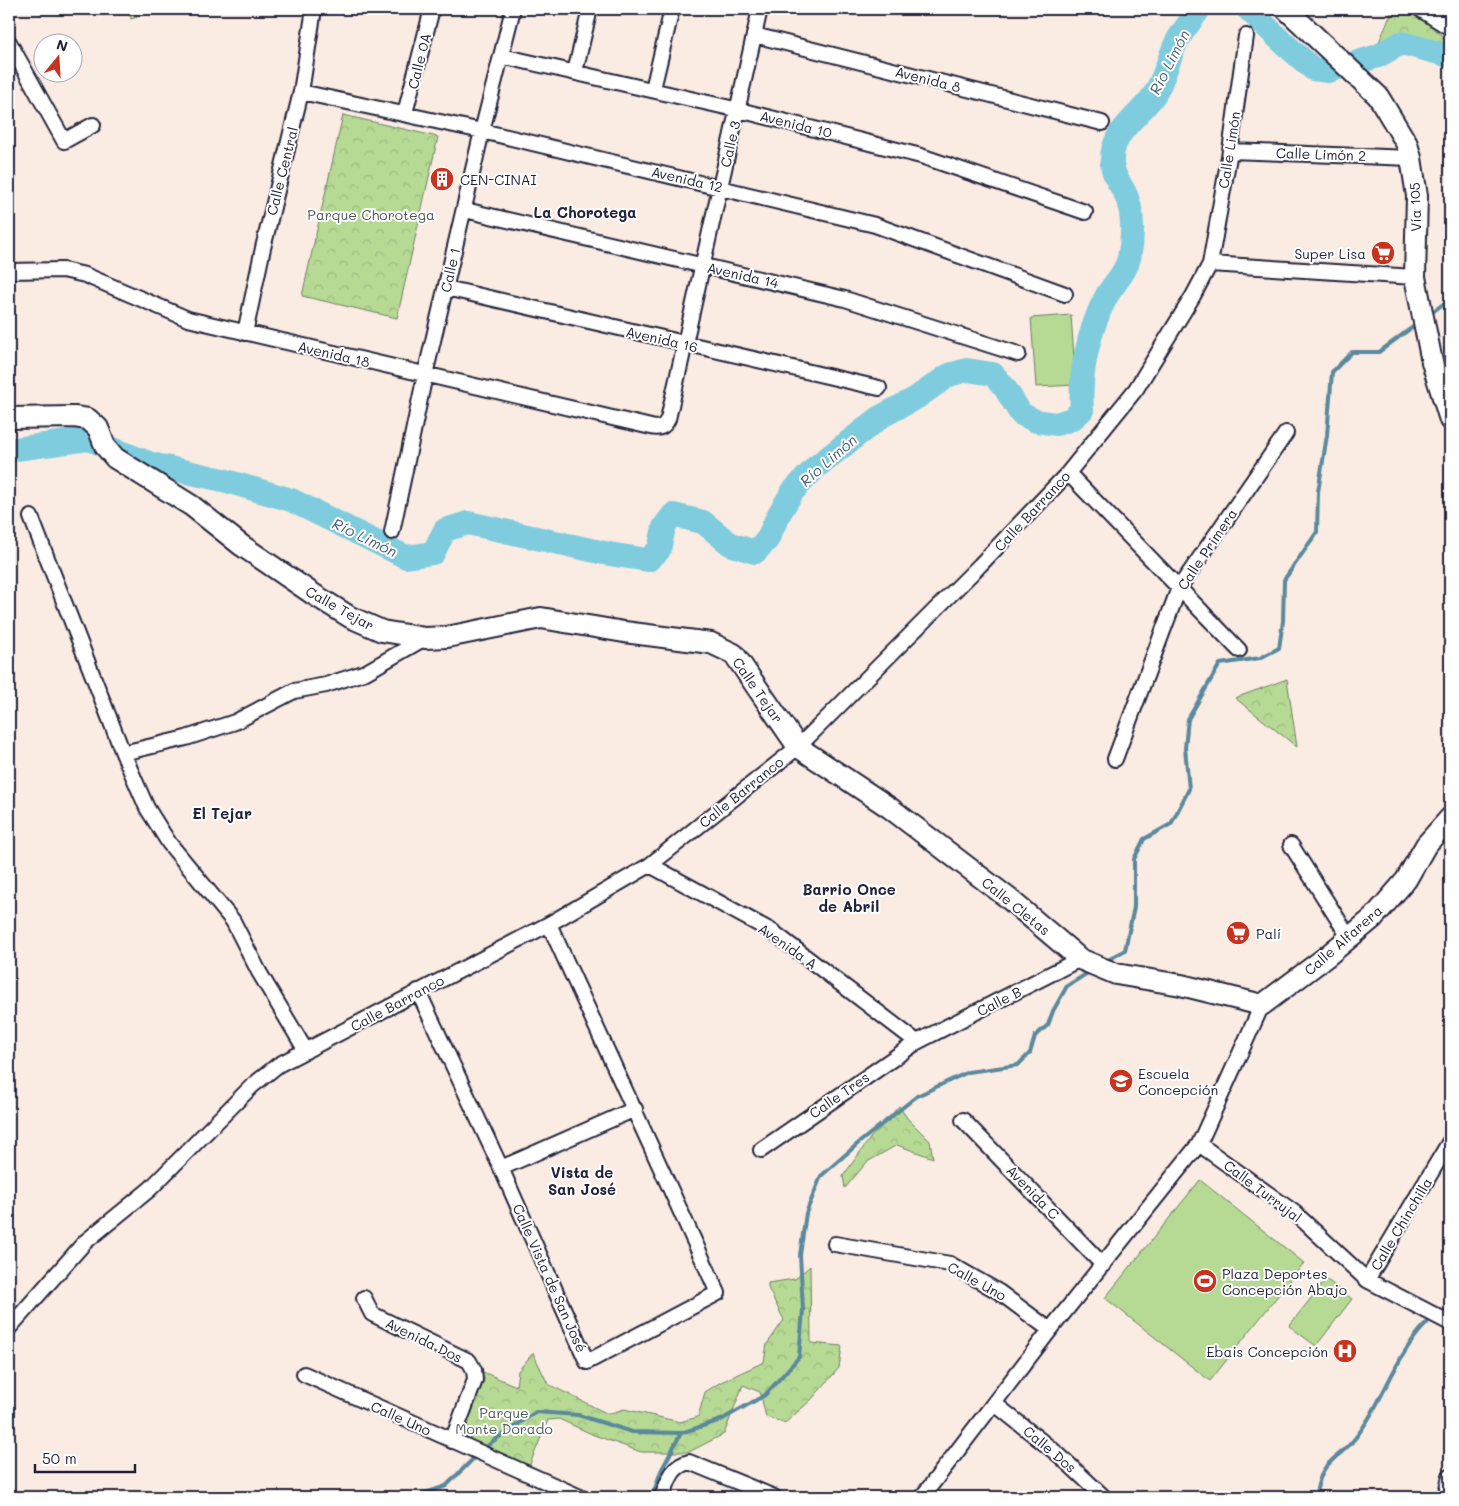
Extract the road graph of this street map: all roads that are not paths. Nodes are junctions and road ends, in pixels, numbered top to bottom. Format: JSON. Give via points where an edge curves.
{"nodes":[{"id":1,"x":314,"y":9,"type":"edge"},
{"id":2,"x":432,"y":9,"type":"edge"},
{"id":3,"x":513,"y":9,"type":"edge"},
{"id":4,"x":590,"y":9,"type":"edge"},
{"id":5,"x":672,"y":9,"type":"edge"},
{"id":6,"x":760,"y":9,"type":"edge"},
{"id":7,"x":1286,"y":9,"type":"edge"},
{"id":8,"x":1420,"y":9,"type":"edge"},
{"id":9,"x":1450,"y":28,"type":"edge"},
{"id":10,"x":754,"y":36,"type":"junction"},
{"id":11,"x":1246,"y":36,"type":"dead end"},
{"id":12,"x":9,"y":42,"type":"edge"},
{"id":13,"x":502,"y":56,"type":"junction"},
{"id":14,"x":575,"y":72,"type":"junction"},
{"id":15,"x":653,"y":89,"type":"junction"},
{"id":16,"x":301,"y":92,"type":"junction"},
{"id":17,"x":739,"y":110,"type":"junction"},
{"id":18,"x":405,"y":113,"type":"junction"},
{"id":19,"x":1102,"y":123,"type":"dead end"},
{"id":20,"x":93,"y":125,"type":"dead end"},
{"id":21,"x":482,"y":131,"type":"junction"},
{"id":22,"x":1230,"y":151,"type":"junction"},
{"id":23,"x":1411,"y":158,"type":"junction"},
{"id":24,"x":720,"y":187,"type":"junction"},
{"id":25,"x":465,"y":210,"type":"junction"},
{"id":26,"x":1085,"y":212,"type":"dead end"},
{"id":27,"x":1210,"y":264,"type":"junction"},
{"id":28,"x":703,"y":266,"type":"junction"},
{"id":29,"x":9,"y":271,"type":"edge"},
{"id":30,"x":1415,"y":277,"type":"junction"},
{"id":31,"x":446,"y":288,"type":"junction"},
{"id":32,"x":1065,"y":294,"type":"dead end"},
{"id":33,"x":245,"y":333,"type":"junction"},
{"id":34,"x":684,"y":344,"type":"junction"},
{"id":35,"x":1018,"y":354,"type":"dead end"},
{"id":36,"x":425,"y":375,"type":"junction"},
{"id":37,"x":879,"y":388,"type":"dead end"},
{"id":38,"x":9,"y":418,"type":"edge"},
{"id":39,"x":1450,"y":420,"type":"edge"},
{"id":40,"x":664,"y":425,"type":"joint"},
{"id":41,"x":1286,"y":433,"type":"dead end"},
{"id":42,"x":1068,"y":473,"type":"junction"},
{"id":43,"x":31,"y":517,"type":"dead end"},
{"id":44,"x":392,"y":532,"type":"dead end"},
{"id":45,"x":1180,"y":588,"type":"junction"},
{"id":46,"x":425,"y":638,"type":"junction"},
{"id":47,"x":1239,"y":650,"type":"dead end"},
{"id":48,"x":798,"y":747,"type":"junction"},
{"id":49,"x":123,"y":753,"type":"junction"},
{"id":50,"x":1115,"y":759,"type":"dead end"},
{"id":51,"x":1450,"y":818,"type":"edge"},
{"id":52,"x":1290,"y":845,"type":"dead end"},
{"id":53,"x":650,"y":865,"type":"junction"},
{"id":54,"x":549,"y":924,"type":"junction"},
{"id":55,"x":1349,"y":937,"type":"junction"},
{"id":56,"x":1080,"y":960,"type":"junction"},
{"id":57,"x":418,"y":992,"type":"junction"},
{"id":58,"x":1262,"y":1005,"type":"junction"},
{"id":59,"x":917,"y":1042,"type":"junction"},
{"id":60,"x":306,"y":1051,"type":"junction"},
{"id":61,"x":635,"y":1109,"type":"junction"},
{"id":62,"x":963,"y":1120,"type":"dead end"},
{"id":63,"x":1450,"y":1141,"type":"edge"},
{"id":64,"x":1200,"y":1144,"type":"junction"},
{"id":65,"x":761,"y":1150,"type":"dead end"},
{"id":66,"x":501,"y":1168,"type":"junction"},
{"id":67,"x":835,"y":1244,"type":"dead end"},
{"id":68,"x":1103,"y":1265,"type":"junction"},
{"id":69,"x":1367,"y":1280,"type":"junction"},
{"id":70,"x":364,"y":1298,"type":"dead end"},
{"id":71,"x":1450,"y":1323,"type":"edge"},
{"id":72,"x":9,"y":1328,"type":"edge"},
{"id":73,"x":1050,"y":1330,"type":"junction"},
{"id":74,"x":304,"y":1374,"type":"dead end"},
{"id":75,"x":995,"y":1404,"type":"junction"},
{"id":76,"x":452,"y":1442,"type":"junction"},
{"id":77,"x":1450,"y":1476,"type":"edge"},
{"id":78,"x":580,"y":1497,"type":"edge"},
{"id":79,"x":662,"y":1497,"type":"edge"},
{"id":80,"x":774,"y":1497,"type":"edge"},
{"id":81,"x":922,"y":1497,"type":"edge"},
{"id":82,"x":1104,"y":1497,"type":"edge"},
{"id":83,"x":1445,"y":1497,"type":"edge"}],
"edges":[{"from":1,"to":16,"type":"street","name":"Calle Central"},
{"from":2,"to":18,"type":"street","name":"Calle 0A"},
{"from":3,"to":13,"type":"street","name":"Calle 1"},
{"from":4,"to":14,"type":"street"},
{"from":5,"to":15,"type":"street"},
{"from":6,"to":10,"type":"street","name":"Calle 3"},
{"from":7,"to":23,"type":"street","name":"Vía 105","via":[[1378,96],[1407,144]]},
{"from":8,"to":9,"type":"street"},
{"from":10,"to":17,"type":"street","name":"Calle 3"},
{"from":10,"to":19,"type":"street","name":"Avenida 8"},
{"from":11,"to":22,"type":"street","name":"Calle Limón"},
{"from":12,"to":20,"type":"street","via":[[64,141]]},
{"from":13,"to":14,"type":"street","name":"Avenida 10"},
{"from":13,"to":21,"type":"street","name":"Calle 1"},
{"from":14,"to":15,"type":"street","name":"Avenida 10"},
{"from":15,"to":17,"type":"street","name":"Avenida 10"},
{"from":16,"to":18,"type":"street","name":"Avenida 12"},
{"from":16,"to":33,"type":"street","name":"Calle Central"},
{"from":17,"to":24,"type":"street","name":"Calle 3"},
{"from":17,"to":26,"type":"street","name":"Avenida 10","via":[[921,156]]},
{"from":18,"to":21,"type":"street","name":"Avenida 12"},
{"from":21,"to":24,"type":"street","name":"Avenida 12"},
{"from":21,"to":25,"type":"street","name":"Calle 1"},
{"from":22,"to":23,"type":"street","name":"Calle Limón 2"},
{"from":22,"to":27,"type":"street","name":"Calle Limón"},
{"from":23,"to":30,"type":"street","name":"Vía 105","via":[[1417,196]]},
{"from":24,"to":28,"type":"street","name":"Calle 3"},
{"from":24,"to":32,"type":"street","name":"Avenida 12","via":[[875,226]]},
{"from":25,"to":28,"type":"street","name":"Avenida 14"},
{"from":25,"to":31,"type":"street","name":"Calle 1"},
{"from":27,"to":30,"type":"street"},
{"from":27,"to":42,"type":"street","name":"Calle Barranco","via":[[1136,389]]},
{"from":28,"to":34,"type":"street","name":"Calle 3"},
{"from":28,"to":35,"type":"street","name":"Avenida 14","via":[[845,299]]},
{"from":29,"to":33,"type":"street","name":"Avenida 18","via":[[63,270],[85,275],[188,319]]},
{"from":30,"to":39,"type":"street","name":"Vía 105","via":[[1432,362]]},
{"from":31,"to":34,"type":"street","name":"Avenida 16"},
{"from":31,"to":36,"type":"street","name":"Calle 1"},
{"from":33,"to":36,"type":"street","name":"Avenida 18"},
{"from":34,"to":37,"type":"street","name":"Avenida 16"},
{"from":34,"to":40,"type":"street","name":"Calle 3"},
{"from":36,"to":40,"type":"street","name":"Avenida 18","via":[[651,427],[661,428]]},
{"from":36,"to":44,"type":"street","name":"Calle 1"},
{"from":38,"to":46,"type":"street","name":"Calle Tejar","via":[[88,419],[98,428],[105,446],[115,458],[192,506],[241,545],[313,594],[350,617],[382,631]]},
{"from":41,"to":45,"type":"street","name":"Calle Primera"},
{"from":42,"to":45,"type":"street"},
{"from":42,"to":48,"type":"street","name":"Calle Barranco"},
{"from":43,"to":49,"type":"street"},
{"from":45,"to":47,"type":"street"},
{"from":45,"to":50,"type":"street","name":"Calle Primera"},
{"from":46,"to":48,"type":"street","name":"Calle Tejar","via":[[447,637],[541,618],[711,643],[734,654]]},
{"from":46,"to":49,"type":"street","via":[[366,672],[294,691],[235,722]]},
{"from":48,"to":53,"type":"street","name":"Calle Barranco"},
{"from":48,"to":56,"type":"street","name":"Calle Cletas","via":[[890,808],[1008,898]]},
{"from":49,"to":60,"type":"street","via":[[147,808],[169,843],[233,921]]},
{"from":51,"to":55,"type":"street","name":"Calle Alfarera","via":[[1426,845],[1406,880],[1373,918]]},
{"from":52,"to":55,"type":"street"},
{"from":53,"to":54,"type":"street","name":"Calle Barranco"},
{"from":53,"to":59,"type":"street","name":"Avenida A","via":[[773,932]]},
{"from":54,"to":57,"type":"street","name":"Calle Barranco"},
{"from":54,"to":61,"type":"street","name":"Calle Vista de San José"},
{"from":55,"to":58,"type":"street","name":"Calle Alfarera"},
{"from":56,"to":58,"type":"street","name":"Calle Cletas","via":[[1116,974],[1182,985]]},
{"from":56,"to":59,"type":"street","name":"Calle B"},
{"from":57,"to":60,"type":"street","name":"Calle Barranco"},
{"from":57,"to":66,"type":"street","name":"Calle Vista de San José"},
{"from":58,"to":64,"type":"street"},
{"from":59,"to":65,"type":"street","name":"Calle Tres"},
{"from":60,"to":72,"type":"street","name":"Calle Barranco","via":[[278,1065],[252,1086],[150,1190],[86,1242]]},
{"from":61,"to":66,"type":"street"},
{"from":61,"to":66,"type":"street","name":"Calle Vista de San José","via":[[718,1293],[587,1362]]},
{"from":62,"to":68,"type":"street","name":"Avenida C"},
{"from":63,"to":69,"type":"street","name":"Calle Chinchilla"},
{"from":64,"to":68,"type":"street"},
{"from":64,"to":69,"type":"street","name":"Calle Turrujal","via":[[1295,1213]]},
{"from":67,"to":73,"type":"street","name":"Calle Uno","via":[[950,1264],[999,1292]]},
{"from":68,"to":73,"type":"street"},
{"from":69,"to":71,"type":"street","name":"Calle Turrujal"},
{"from":70,"to":76,"type":"street","name":"Avenida Dos","via":[[372,1314],[378,1318],[469,1361],[475,1380]]},
{"from":73,"to":75,"type":"street"},
{"from":74,"to":76,"type":"street","name":"Calle Uno"},
{"from":75,"to":81,"type":"street"},
{"from":75,"to":82,"type":"street","name":"Calle Dos","via":[[1060,1456]]},
{"from":76,"to":78,"type":"street","name":"Calle Uno"},
{"from":77,"to":83,"type":"street"},
{"from":79,"to":80,"type":"street","via":[[672,1472],[689,1462]]}]}
